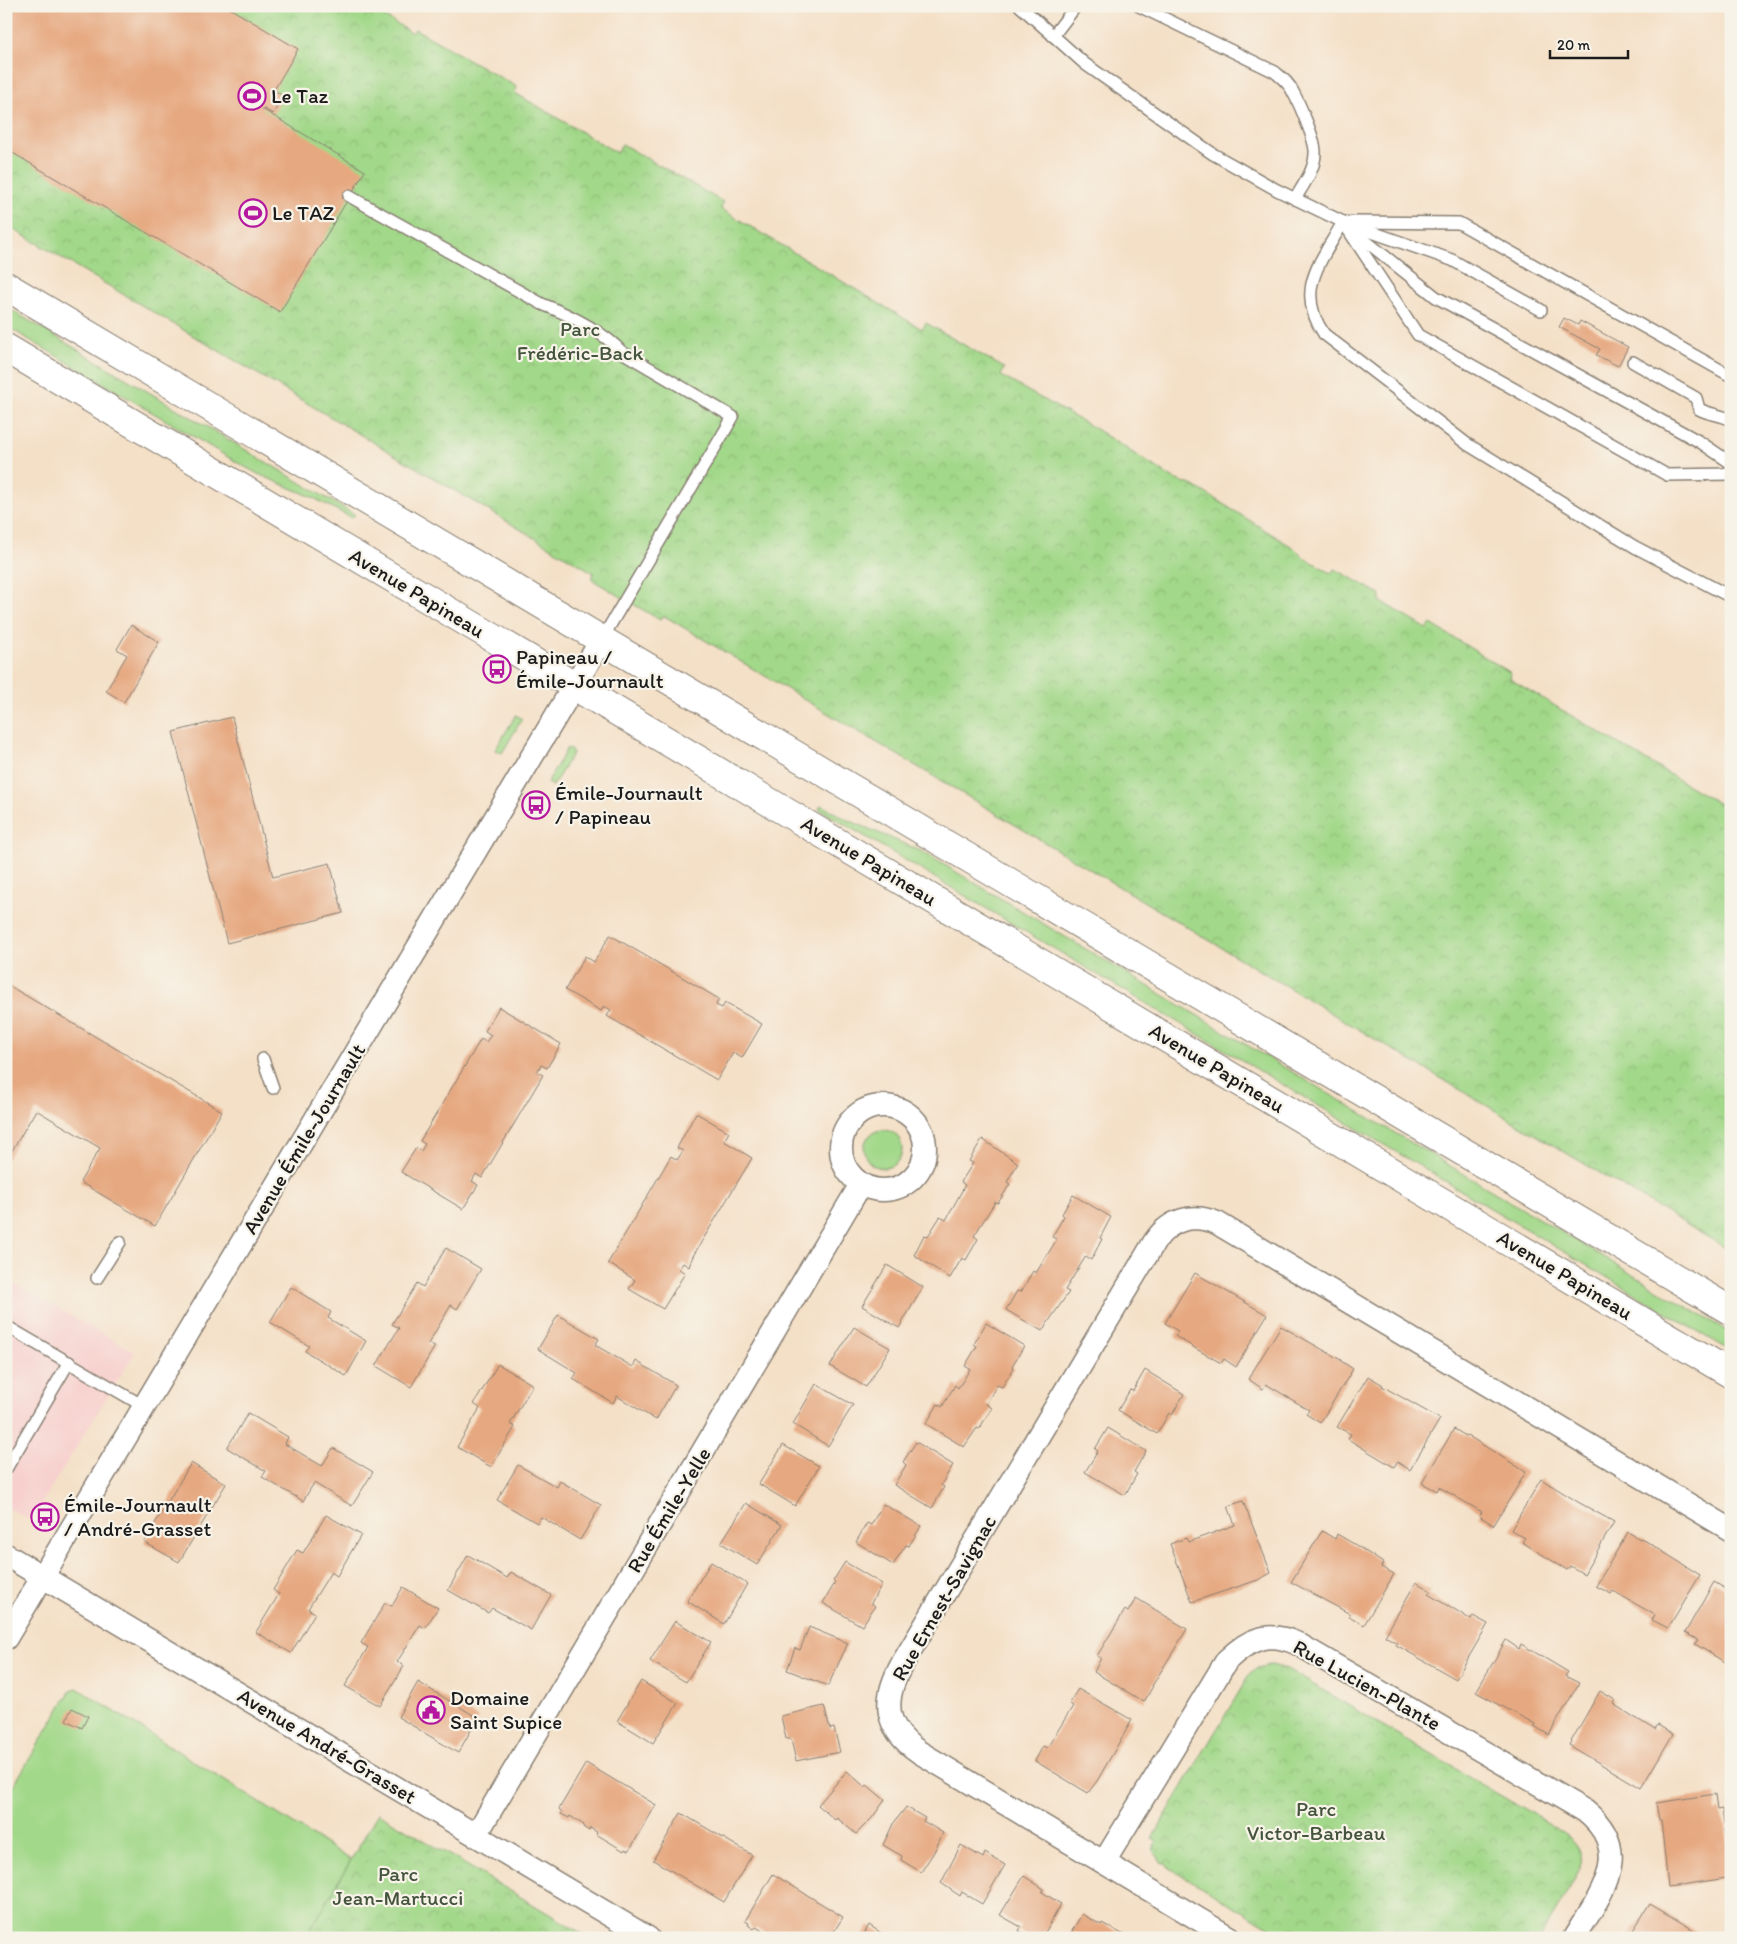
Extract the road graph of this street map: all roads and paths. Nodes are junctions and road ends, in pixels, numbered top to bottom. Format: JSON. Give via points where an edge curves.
{"nodes":[{"id":1,"x":1020,"y":6,"type":"edge"},
{"id":2,"x":1076,"y":6,"type":"edge"},
{"id":3,"x":1139,"y":6,"type":"edge"},
{"id":4,"x":1053,"y":36,"type":"junction"},
{"id":5,"x":349,"y":196,"type":"dead end"},
{"id":6,"x":1295,"y":199,"type":"junction"},
{"id":7,"x":1343,"y":222,"type":"junction"},
{"id":8,"x":6,"y":286,"type":"edge"},
{"id":9,"x":1541,"y":310,"type":"dead end"},
{"id":10,"x":6,"y":348,"type":"edge"},
{"id":11,"x":1632,"y":362,"type":"dead end"},
{"id":12,"x":1731,"y":376,"type":"edge"},
{"id":13,"x":1731,"y":420,"type":"edge"},
{"id":14,"x":1731,"y":463,"type":"edge"},
{"id":15,"x":1731,"y":474,"type":"edge"},
{"id":16,"x":1731,"y":597,"type":"edge"},
{"id":17,"x":602,"y":639,"type":"junction"},
{"id":18,"x":574,"y":685,"type":"junction"},
{"id":19,"x":263,"y":1059,"type":"dead end"},
{"id":20,"x":273,"y":1088,"type":"dead end"},
{"id":21,"x":861,"y":1184,"type":"dead end"},
{"id":22,"x":120,"y":1242,"type":"dead end"},
{"id":23,"x":97,"y":1278,"type":"dead end"},
{"id":24,"x":1731,"y":1311,"type":"edge"},
{"id":25,"x":6,"y":1326,"type":"edge"},
{"id":26,"x":69,"y":1362,"type":"junction"},
{"id":27,"x":1731,"y":1374,"type":"edge"},
{"id":28,"x":145,"y":1406,"type":"junction"},
{"id":29,"x":6,"y":1469,"type":"edge"},
{"id":30,"x":1731,"y":1530,"type":"edge"},
{"id":31,"x":6,"y":1554,"type":"edge"},
{"id":32,"x":44,"y":1576,"type":"junction"},
{"id":33,"x":6,"y":1638,"type":"edge"},
{"id":34,"x":476,"y":1835,"type":"junction"},
{"id":35,"x":1104,"y":1862,"type":"junction"},
{"id":36,"x":648,"y":1938,"type":"edge"},
{"id":37,"x":1230,"y":1938,"type":"edge"},
{"id":38,"x":1574,"y":1938,"type":"edge"}],
"edges":[{"from":1,"to":4,"type":"lane"},
{"from":2,"to":4,"type":"lane"},
{"from":3,"to":6,"type":"lane","via":[[1285,80],[1293,92],[1316,152],[1312,169]]},
{"from":4,"to":6,"type":"lane","via":[[1085,64],[1213,154]]},
{"from":5,"to":17,"type":"lane","via":[[560,311],[612,341],[622,352],[733,417]]},
{"from":6,"to":7,"type":"lane"},
{"from":7,"to":9,"type":"lane","via":[[1452,260]]},
{"from":7,"to":12,"type":"lane","via":[[1459,222]]},
{"from":7,"to":14,"type":"lane","via":[[1436,297],[1700,442]]},
{"from":7,"to":15,"type":"lane","via":[[1418,335],[1667,475]]},
{"from":7,"to":16,"type":"lane","via":[[1314,274],[1310,288],[1310,305],[1324,334],[1467,444],[1635,547]]},
{"from":8,"to":17,"type":"main road"},
{"from":10,"to":18,"type":"main road","name":"Avenue Papineau"},
{"from":11,"to":13,"type":"lane","via":[[1696,398],[1699,409],[1709,415],[1721,414]]},
{"from":17,"to":18,"type":"street","name":"Avenue Émile-Journault"},
{"from":17,"to":24,"type":"main road"},
{"from":18,"to":27,"type":"main road","name":"Avenue Papineau"},
{"from":18,"to":28,"type":"street","name":"Avenue Émile-Journault"},
{"from":19,"to":20,"type":"lane"},
{"from":21,"to":34,"type":"street","name":"Rue Émile-Yelle"},
{"from":22,"to":23,"type":"lane"},
{"from":25,"to":26,"type":"lane"},
{"from":26,"to":28,"type":"lane"},
{"from":26,"to":29,"type":"lane"},
{"from":28,"to":32,"type":"street","name":"Avenue Émile-Journault"},
{"from":30,"to":35,"type":"street","name":"Rue Ernest-Savignac","via":[[1226,1228],[1202,1218],[1184,1218],[1165,1229],[1155,1241],[902,1664],[889,1699],[893,1725],[909,1745]]},
{"from":31,"to":32,"type":"street","name":"Avenue André-Grasset"},
{"from":32,"to":33,"type":"street","name":"Avenue Émile-Journault"},
{"from":32,"to":34,"type":"street","name":"Avenue André-Grasset"},
{"from":34,"to":36,"type":"street","name":"Avenue André-Grasset"},
{"from":35,"to":37,"type":"street","name":"Rue Ernest-Savignac"},
{"from":35,"to":38,"type":"street","name":"Rue Lucien-Plante","via":[[1227,1660],[1239,1648],[1255,1640],[1281,1638],[1298,1644],[1417,1712],[1599,1823],[1608,1839],[1611,1865],[1604,1888]]}]}
